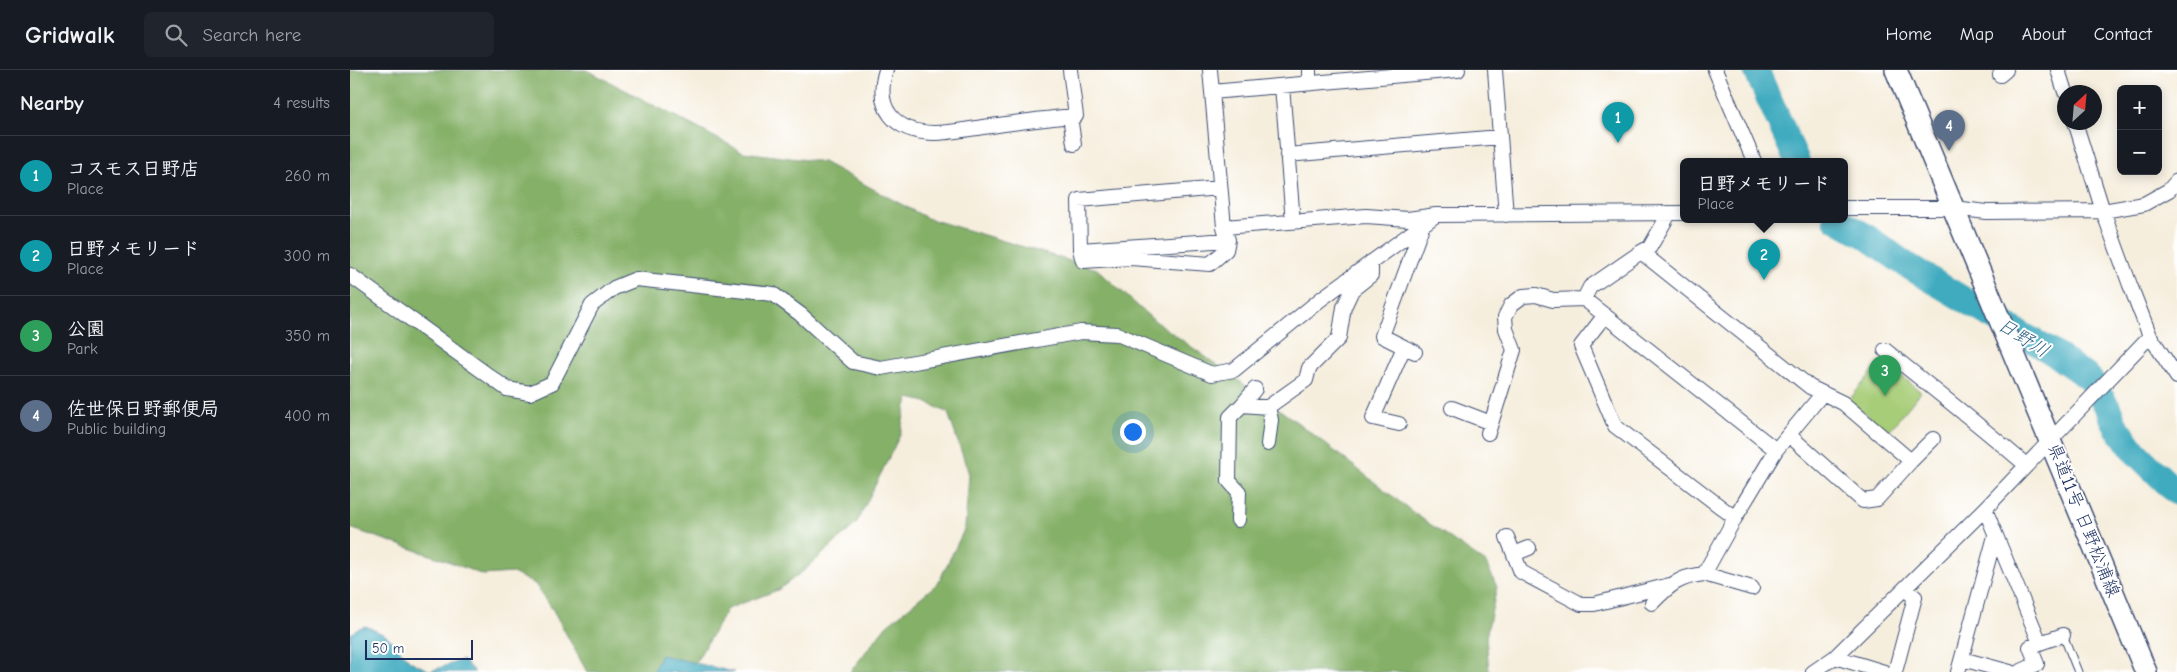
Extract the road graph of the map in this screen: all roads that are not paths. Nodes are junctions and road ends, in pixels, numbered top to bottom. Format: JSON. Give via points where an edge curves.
{"nodes":[{"id":1,"x":886,"y":70,"type":"edge"},
{"id":2,"x":1070,"y":70,"type":"edge"},
{"id":3,"x":1210,"y":70,"type":"edge"},
{"id":4,"x":1458,"y":70,"type":"edge"},
{"id":5,"x":1495,"y":70,"type":"edge"},
{"id":6,"x":1714,"y":70,"type":"edge"},
{"id":7,"x":1896,"y":70,"type":"edge"},
{"id":8,"x":2058,"y":70,"type":"edge"},
{"id":9,"x":1309,"y":77,"type":"edge"},
{"id":10,"x":2063,"y":85,"type":"edge"},
{"id":11,"x":1282,"y":86,"type":"junction"},
{"id":12,"x":1212,"y":92,"type":"junction"},
{"id":13,"x":1070,"y":116,"type":"junction"},
{"id":14,"x":2077,"y":130,"type":"edge"},
{"id":15,"x":1500,"y":137,"type":"junction"},
{"id":16,"x":1074,"y":144,"type":"dead end"},
{"id":17,"x":1287,"y":155,"type":"junction"},
{"id":18,"x":1753,"y":158,"type":"edge"},
{"id":19,"x":2177,"y":181,"type":"edge"},
{"id":20,"x":1220,"y":188,"type":"junction"},
{"id":21,"x":1848,"y":208,"type":"edge"},
{"id":22,"x":1953,"y":208,"type":"junction"},
{"id":23,"x":2103,"y":212,"type":"junction"},
{"id":24,"x":1680,"y":213,"type":"edge"},
{"id":25,"x":1506,"y":214,"type":"junction"},
{"id":26,"x":1670,"y":214,"type":"junction"},
{"id":27,"x":1436,"y":215,"type":"junction"},
{"id":28,"x":1293,"y":222,"type":"junction"},
{"id":29,"x":1423,"y":224,"type":"junction"},
{"id":30,"x":1226,"y":234,"type":"junction"},
{"id":31,"x":1080,"y":250,"type":"junction"},
{"id":32,"x":1641,"y":252,"type":"junction"},
{"id":33,"x":1371,"y":262,"type":"junction"},
{"id":34,"x":350,"y":276,"type":"edge"},
{"id":35,"x":1584,"y":299,"type":"junction"},
{"id":36,"x":1605,"y":316,"type":"junction"},
{"id":37,"x":2150,"y":336,"type":"junction"},
{"id":38,"x":1885,"y":350,"type":"dead end"},
{"id":39,"x":2177,"y":377,"type":"edge"},
{"id":40,"x":1255,"y":389,"type":"dead end"},
{"id":41,"x":1823,"y":393,"type":"junction"},
{"id":42,"x":1242,"y":405,"type":"junction"},
{"id":43,"x":1268,"y":407,"type":"junction"},
{"id":44,"x":1452,"y":408,"type":"dead end"},
{"id":45,"x":1399,"y":424,"type":"dead end"},
{"id":46,"x":1789,"y":435,"type":"junction"},
{"id":47,"x":1933,"y":438,"type":"dead end"},
{"id":48,"x":2051,"y":439,"type":"junction"},
{"id":49,"x":1268,"y":444,"type":"dead end"},
{"id":50,"x":1776,"y":450,"type":"junction"},
{"id":51,"x":1911,"y":461,"type":"junction"},
{"id":52,"x":2026,"y":465,"type":"junction"},
{"id":53,"x":1985,"y":509,"type":"junction"},
{"id":54,"x":1735,"y":518,"type":"junction"},
{"id":55,"x":1238,"y":520,"type":"dead end"},
{"id":56,"x":1995,"y":536,"type":"junction"},
{"id":57,"x":1507,"y":537,"type":"dead end"},
{"id":58,"x":1529,"y":548,"type":"dead end"},
{"id":59,"x":1514,"y":554,"type":"junction"},
{"id":60,"x":1704,"y":574,"type":"junction"},
{"id":61,"x":1670,"y":584,"type":"junction"},
{"id":62,"x":1752,"y":588,"type":"dead end"},
{"id":63,"x":1904,"y":589,"type":"junction"},
{"id":64,"x":1652,"y":603,"type":"dead end"},
{"id":65,"x":2063,"y":635,"type":"joint"},
{"id":66,"x":2040,"y":643,"type":"junction"},
{"id":67,"x":1835,"y":657,"type":"junction"},
{"id":68,"x":1960,"y":666,"type":"edge"},
{"id":69,"x":1813,"y":672,"type":"edge"},
{"id":70,"x":1884,"y":672,"type":"edge"},
{"id":71,"x":1895,"y":672,"type":"edge"},
{"id":72,"x":2010,"y":672,"type":"edge"},
{"id":73,"x":2019,"y":672,"type":"edge"},
{"id":74,"x":2078,"y":672,"type":"edge"},
{"id":75,"x":2146,"y":672,"type":"edge"}],
"edges":[{"from":1,"to":13,"type":"street","via":[[882,94],[886,109],[895,123],[907,129],[934,133]]},
{"from":2,"to":13,"type":"street","via":[[1076,116]]},
{"from":3,"to":12,"type":"street"},
{"from":4,"to":9,"type":"street"},
{"from":5,"to":15,"type":"street"},
{"from":6,"to":18,"type":"street"},
{"from":7,"to":22,"type":"main road"},
{"from":8,"to":10,"type":"street"},
{"from":9,"to":11,"type":"street"},
{"from":11,"to":12,"type":"street"},
{"from":11,"to":17,"type":"street"},
{"from":12,"to":20,"type":"street"},
{"from":13,"to":16,"type":"street"},
{"from":14,"to":23,"type":"street"},
{"from":15,"to":17,"type":"street"},
{"from":15,"to":25,"type":"street"},
{"from":17,"to":28,"type":"street"},
{"from":19,"to":23,"type":"street","via":[[2169,190],[2144,204]]},
{"from":20,"to":30,"type":"street"},
{"from":20,"to":31,"type":"street","via":[[1080,200]]},
{"from":21,"to":22,"type":"street"},
{"from":22,"to":23,"type":"street","via":[[1987,212]]},
{"from":22,"to":48,"type":"main road","name":"県道11号 日野松浦線"},
{"from":23,"to":37,"type":"street"},
{"from":24,"to":26,"type":"street"},
{"from":25,"to":26,"type":"street"},
{"from":25,"to":27,"type":"street"},
{"from":26,"to":32,"type":"street","via":[[1650,247]]},
{"from":27,"to":28,"type":"street","via":[[1408,219],[1366,216]]},
{"from":27,"to":29,"type":"street"},
{"from":28,"to":30,"type":"street"},
{"from":29,"to":33,"type":"street"},
{"from":29,"to":45,"type":"street","via":[[1382,336],[1409,349],[1373,418]]},
{"from":30,"to":31,"type":"street"},
{"from":30,"to":31,"type":"street","via":[[1226,250],[1210,264],[1131,258],[1083,261]]},
{"from":32,"to":35,"type":"street","via":[[1590,287]]},
{"from":32,"to":41,"type":"street","via":[[1810,387]]},
{"from":33,"to":34,"type":"street","via":[[1234,370],[1212,374],[1117,334],[1081,332],[882,368],[854,362],[773,294],[636,279],[614,288],[592,305],[552,383],[530,393],[507,389]]},
{"from":33,"to":43,"type":"street","via":[[1371,275],[1352,290],[1344,307],[1338,338],[1309,368],[1306,380]]},
{"from":35,"to":36,"type":"street"},
{"from":35,"to":44,"type":"street","via":[[1522,296],[1511,305],[1505,317],[1514,350],[1489,428]]},
{"from":36,"to":50,"type":"street"},
{"from":36,"to":54,"type":"street","via":[[1581,346],[1616,426]]},
{"from":37,"to":39,"type":"street"},
{"from":37,"to":48,"type":"street"},
{"from":38,"to":52,"type":"street","via":[[1975,420]]},
{"from":40,"to":42,"type":"street"},
{"from":41,"to":46,"type":"street"},
{"from":41,"to":51,"type":"street","via":[[1844,403]]},
{"from":42,"to":43,"type":"street"},
{"from":42,"to":55,"type":"street","via":[[1230,417],[1229,482],[1239,492]]},
{"from":43,"to":49,"type":"street","via":[[1271,420]]},
{"from":46,"to":50,"type":"street"},
{"from":46,"to":51,"type":"street","via":[[1863,500],[1878,499]]},
{"from":47,"to":51,"type":"street"},
{"from":48,"to":52,"type":"street"},
{"from":48,"to":75,"type":"main road","name":"県道11号 日野松浦線"},
{"from":50,"to":54,"type":"street"},
{"from":52,"to":53,"type":"street"},
{"from":53,"to":56,"type":"street"},
{"from":53,"to":63,"type":"street"},
{"from":54,"to":60,"type":"street"},
{"from":56,"to":66,"type":"street"},
{"from":56,"to":68,"type":"street"},
{"from":57,"to":59,"type":"street"},
{"from":58,"to":59,"type":"street"},
{"from":59,"to":61,"type":"street","via":[[1521,572],[1581,604],[1594,604]]},
{"from":60,"to":61,"type":"street","via":[[1688,576]]},
{"from":60,"to":62,"type":"street"},
{"from":61,"to":64,"type":"street"},
{"from":63,"to":67,"type":"street"},
{"from":63,"to":71,"type":"street","via":[[1915,597]]},
{"from":65,"to":66,"type":"street"},
{"from":65,"to":74,"type":"lane"},
{"from":66,"to":73,"type":"street","via":[[2030,647],[2037,664]]},
{"from":67,"to":69,"type":"street"},
{"from":67,"to":70,"type":"street"},
{"from":68,"to":72,"type":"street"}]}
